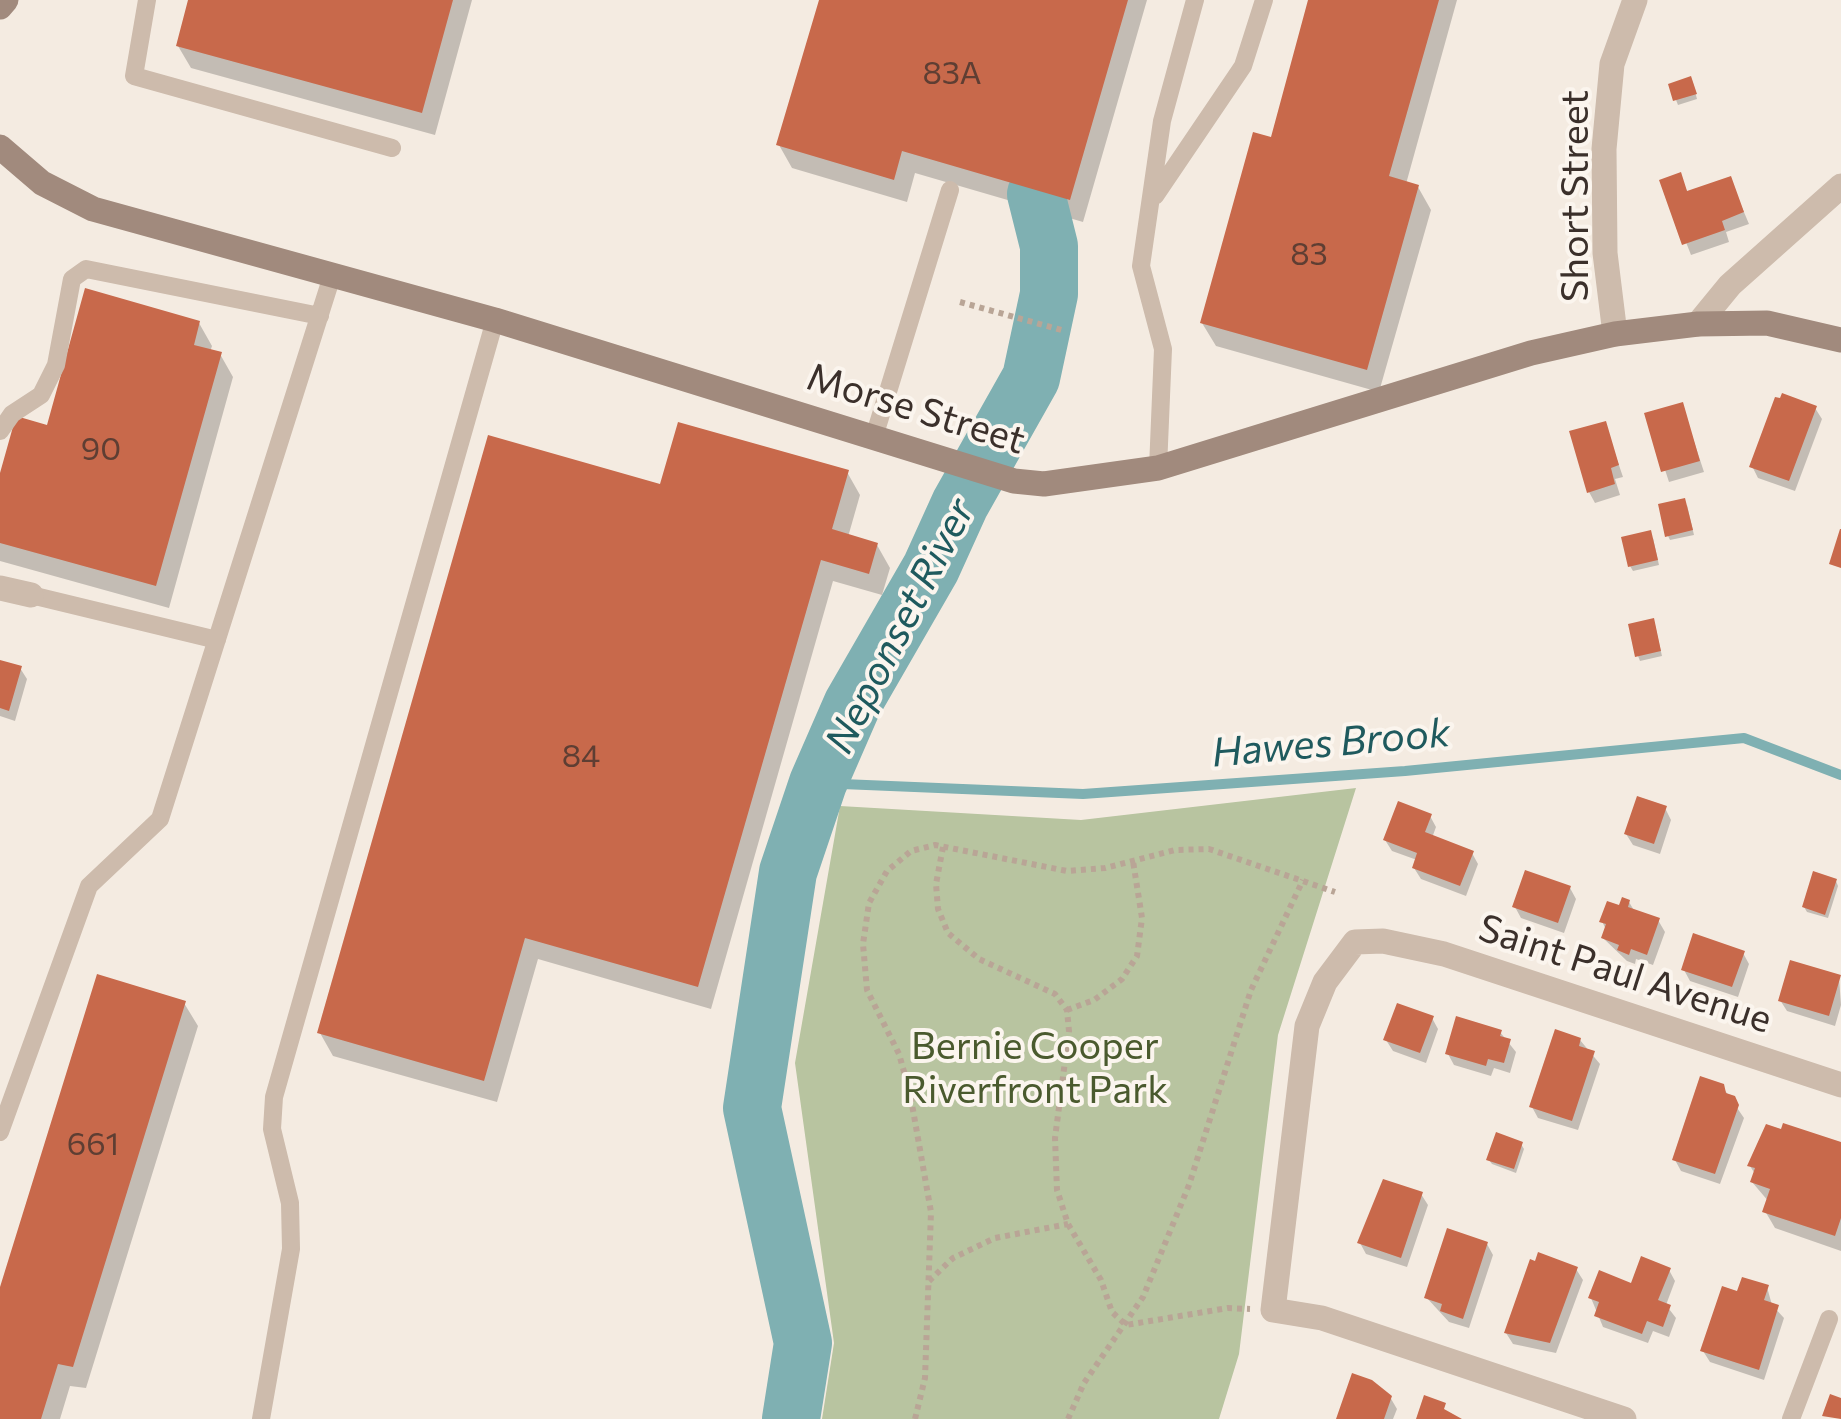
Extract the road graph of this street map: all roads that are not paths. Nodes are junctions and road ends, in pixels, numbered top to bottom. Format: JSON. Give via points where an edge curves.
{"nodes":[{"id":1,"x":6,"y":0,"type":"edge"},
{"id":2,"x":146,"y":0,"type":"edge"},
{"id":3,"x":1195,"y":0,"type":"edge"},
{"id":4,"x":1264,"y":0,"type":"edge"},
{"id":5,"x":1635,"y":0,"type":"edge"},
{"id":6,"x":0,"y":7,"type":"edge"},
{"id":7,"x":0,"y":147,"type":"edge"},
{"id":8,"x":392,"y":148,"type":"dead end"},
{"id":9,"x":1841,"y":186,"type":"edge"},
{"id":10,"x":950,"y":190,"type":"dead end"},
{"id":11,"x":1155,"y":196,"type":"junction"},
{"id":12,"x":332,"y":276,"type":"junction"},
{"id":13,"x":320,"y":316,"type":"junction"},
{"id":14,"x":495,"y":320,"type":"junction"},
{"id":15,"x":1698,"y":324,"type":"junction"},
{"id":16,"x":1615,"y":334,"type":"junction"},
{"id":17,"x":1841,"y":340,"type":"edge"},
{"id":18,"x":0,"y":431,"type":"edge"},
{"id":19,"x":874,"y":437,"type":"junction"},
{"id":20,"x":1158,"y":468,"type":"junction"},
{"id":21,"x":0,"y":588,"type":"edge"},
{"id":22,"x":31,"y":595,"type":"joint"},
{"id":23,"x":217,"y":640,"type":"junction"},
{"id":24,"x":1841,"y":1085,"type":"edge"},
{"id":25,"x":0,"y":1132,"type":"edge"},
{"id":26,"x":1829,"y":1318,"type":"dead end"},
{"id":27,"x":261,"y":1419,"type":"edge"},
{"id":28,"x":1624,"y":1419,"type":"edge"},
{"id":29,"x":1791,"y":1419,"type":"edge"}],
"edges":[{"from":1,"to":6,"type":"street"},
{"from":2,"to":8,"type":"lane","via":[[134,76]]},
{"from":3,"to":11,"type":"lane","via":[[1162,122]]},
{"from":4,"to":11,"type":"lane","via":[[1243,66]]},
{"from":5,"to":16,"type":"street","name":"Short Street","via":[[1612,64],[1604,149],[1604,253]]},
{"from":7,"to":12,"type":"street","name":"Morse Street","via":[[42,184],[94,209]]},
{"from":9,"to":15,"type":"street","via":[[1730,284]]},
{"from":10,"to":19,"type":"lane"},
{"from":11,"to":20,"type":"lane","via":[[1142,266],[1163,349]]},
{"from":12,"to":13,"type":"lane"},
{"from":12,"to":14,"type":"street","name":"Morse Street"},
{"from":13,"to":18,"type":"lane","via":[[86,270],[72,279],[56,365],[42,395],[12,414]]},
{"from":13,"to":23,"type":"lane"},
{"from":14,"to":19,"type":"street","name":"Morse Street"},
{"from":14,"to":27,"type":"lane","via":[[274,1097],[272,1129],[290,1202],[291,1248]]},
{"from":15,"to":16,"type":"street","name":"Morse Street"},
{"from":15,"to":17,"type":"street","via":[[1767,323]]},
{"from":16,"to":20,"type":"street","name":"Morse Street","via":[[1531,353]]},
{"from":19,"to":20,"type":"street","name":"Morse Street","via":[[1014,481],[1044,484]]},
{"from":21,"to":22,"type":"street"},
{"from":22,"to":23,"type":"lane"},
{"from":23,"to":25,"type":"lane","via":[[160,819],[89,886]]},
{"from":24,"to":28,"type":"street","name":"Saint Paul Avenue","via":[[1444,954],[1383,941],[1355,942],[1325,982],[1307,1026],[1274,1310],[1322,1318]]},
{"from":26,"to":29,"type":"lane"}]}
